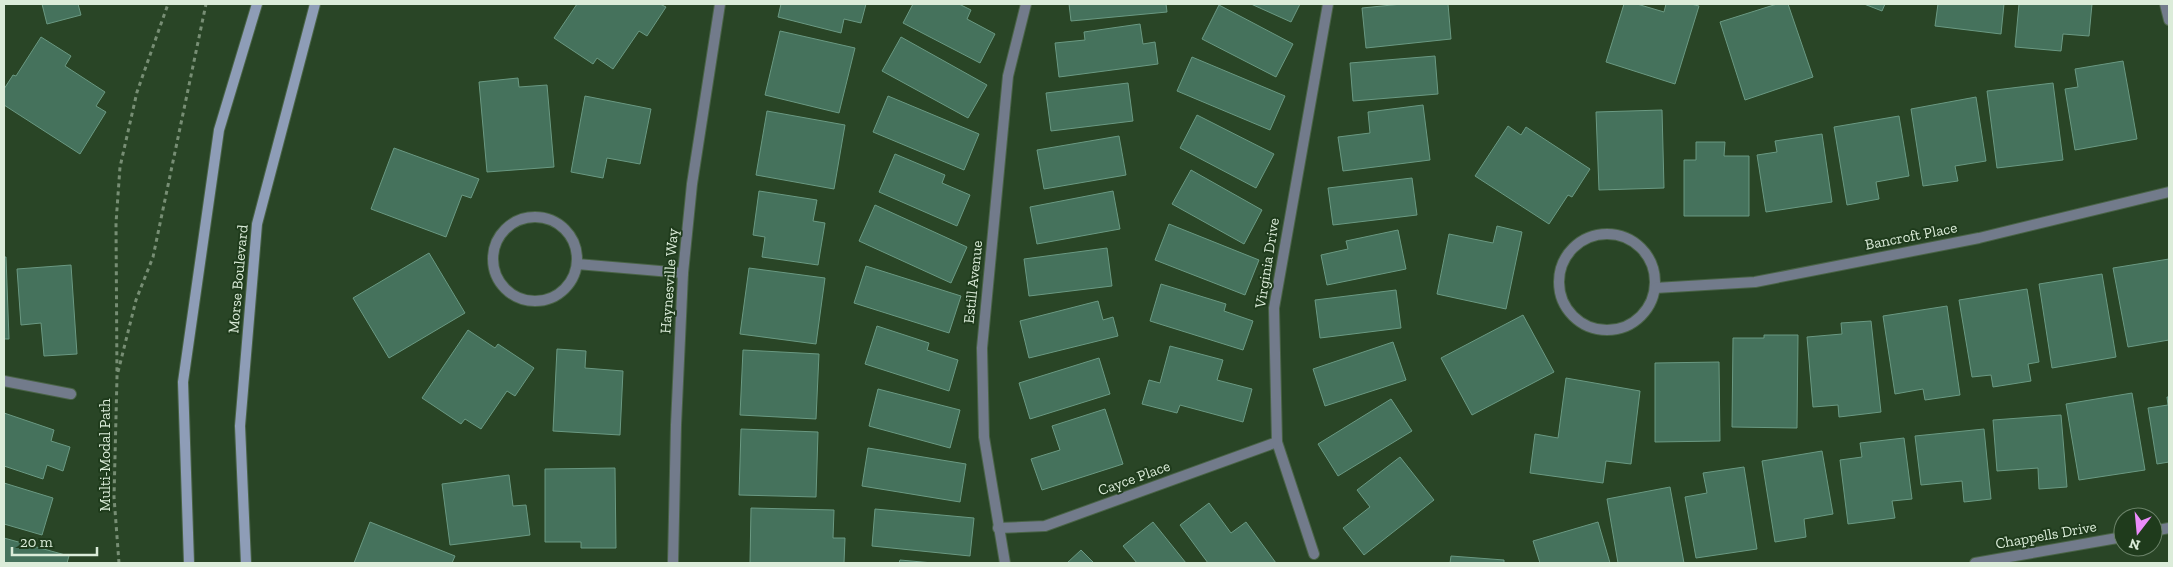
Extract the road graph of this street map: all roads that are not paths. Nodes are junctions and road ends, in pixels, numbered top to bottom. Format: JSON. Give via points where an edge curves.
{"nodes":[{"id":1,"x":257,"y":4,"type":"edge"},
{"id":2,"x":315,"y":4,"type":"edge"},
{"id":3,"x":720,"y":4,"type":"edge"},
{"id":4,"x":1026,"y":4,"type":"edge"},
{"id":5,"x":1328,"y":4,"type":"edge"},
{"id":6,"x":2165,"y":4,"type":"edge"},
{"id":7,"x":2169,"y":20,"type":"edge"},
{"id":8,"x":2169,"y":192,"type":"edge"},
{"id":9,"x":578,"y":264,"type":"junction"},
{"id":10,"x":683,"y":273,"type":"junction"},
{"id":11,"x":1655,"y":288,"type":"junction"},
{"id":12,"x":4,"y":381,"type":"edge"},
{"id":13,"x":71,"y":394,"type":"dead end"},
{"id":14,"x":1277,"y":442,"type":"junction"},
{"id":15,"x":998,"y":528,"type":"junction"},
{"id":16,"x":2113,"y":539,"type":"edge"},
{"id":17,"x":1314,"y":554,"type":"dead end"},
{"id":18,"x":189,"y":563,"type":"edge"},
{"id":19,"x":246,"y":563,"type":"edge"},
{"id":20,"x":673,"y":563,"type":"edge"},
{"id":21,"x":1005,"y":563,"type":"edge"},
{"id":22,"x":1975,"y":563,"type":"edge"}],
"edges":[{"from":1,"to":18,"type":"main road","via":[[219,130],[183,382]]},
{"from":2,"to":19,"type":"main road","name":"Morse Boulevard","via":[[257,224],[240,426]]},
{"from":3,"to":10,"type":"street","name":"Haynesville Way","via":[[692,184]]},
{"from":4,"to":15,"type":"street","name":"Estill Avenue","via":[[1008,76],[982,348],[984,437]]},
{"from":5,"to":14,"type":"street","name":"Virginia Drive","via":[[1274,308]]},
{"from":6,"to":7,"type":"street"},
{"from":8,"to":11,"type":"street","name":"Bancroft Place","via":[[1979,238],[1755,282]]},
{"from":9,"to":9,"type":"street","via":[[574,278],[565,290],[538,302],[523,300],[499,284],[493,270],[492,255],[495,242],[503,231],[513,223],[539,217],[563,227],[577,250]]},
{"from":9,"to":10,"type":"street"},
{"from":10,"to":20,"type":"street","name":"Haynesville Way"},
{"from":11,"to":11,"type":"street","via":[[1655,273],[1645,253],[1628,238],[1613,234],[1584,240],[1572,249],[1559,276],[1560,293],[1566,308],[1592,328],[1626,327],[1640,318],[1650,305]]},
{"from":12,"to":13,"type":"street"},
{"from":14,"to":15,"type":"street","name":"Cayce Place","via":[[1045,526]]},
{"from":14,"to":17,"type":"street","name":"Virginia Drive"},
{"from":15,"to":21,"type":"street","name":"Estill Avenue"},
{"from":16,"to":22,"type":"street","name":"Chappells Drive"}]}
